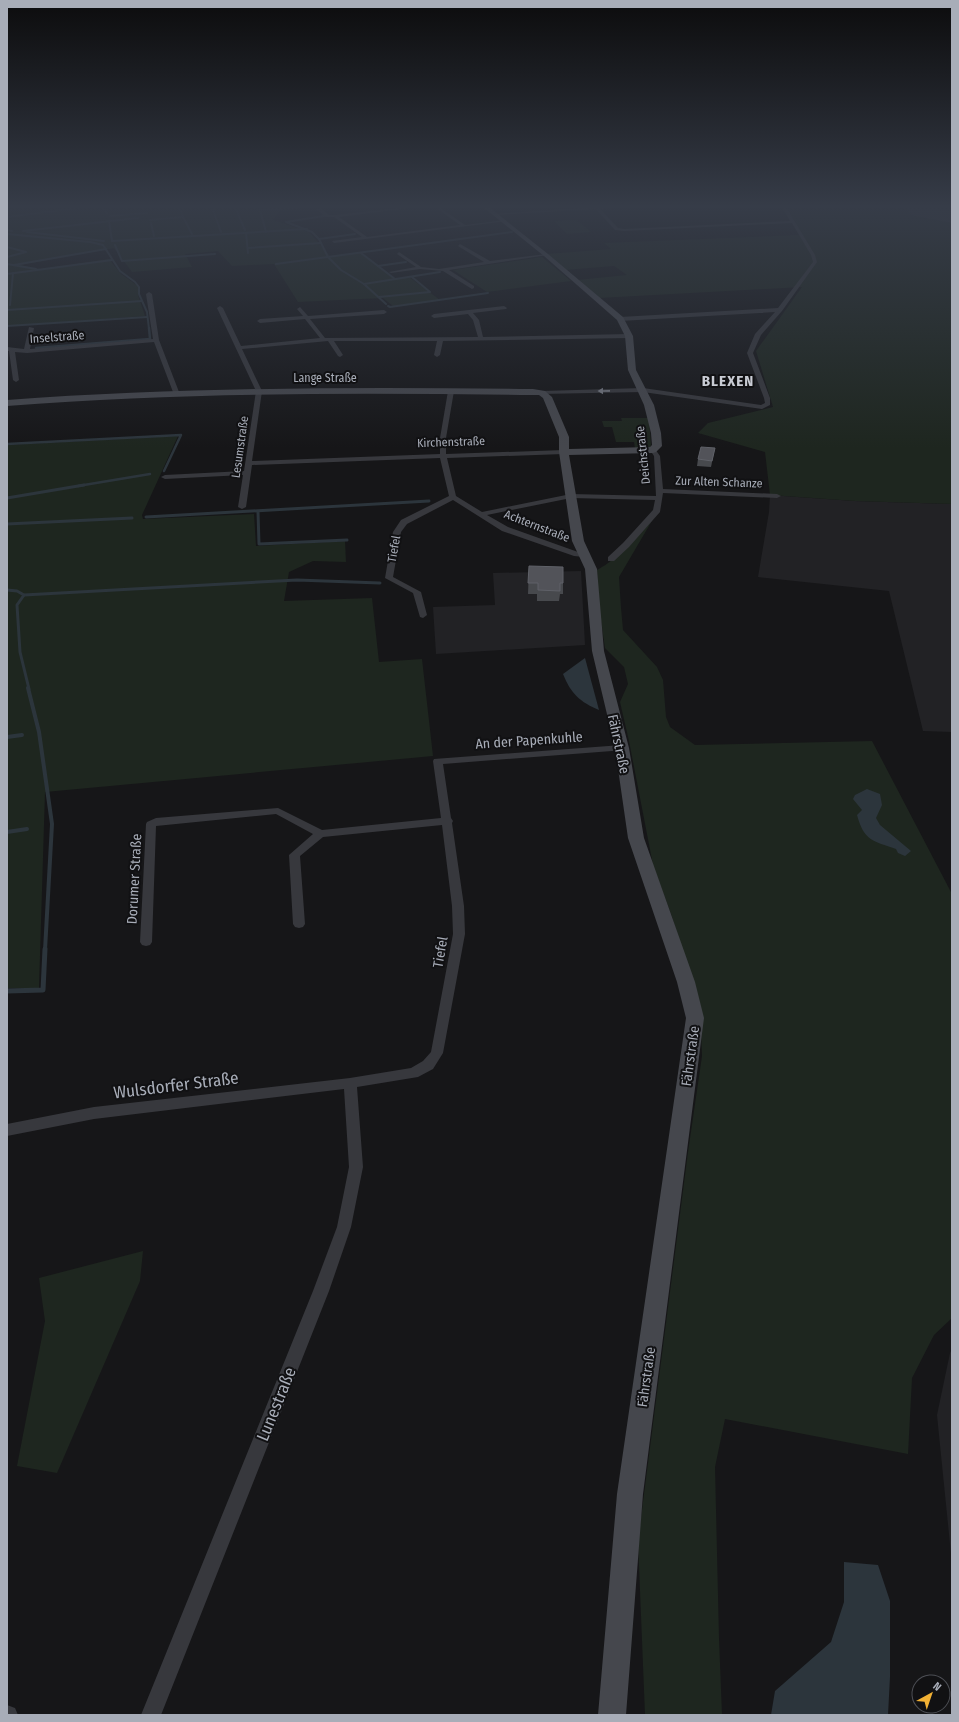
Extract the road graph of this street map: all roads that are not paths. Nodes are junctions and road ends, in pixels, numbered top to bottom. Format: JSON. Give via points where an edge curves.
{"nodes":[{"id":1,"x":583,"y":287,"type":"edge"},
{"id":2,"x":797,"y":287,"type":"edge"},
{"id":3,"x":149,"y":294,"type":"dead end"},
{"id":4,"x":220,"y":308,"type":"dead end"},
{"id":5,"x":504,"y":308,"type":"dead end"},
{"id":6,"x":300,"y":309,"type":"dead end"},
{"id":7,"x":780,"y":310,"type":"junction"},
{"id":8,"x":384,"y":312,"type":"dead end"},
{"id":9,"x":468,"y":312,"type":"junction"},
{"id":10,"x":434,"y":316,"type":"dead end"},
{"id":11,"x":306,"y":318,"type":"junction"},
{"id":12,"x":620,"y":319,"type":"junction"},
{"id":13,"x":260,"y":321,"type":"dead end"},
{"id":14,"x":30,"y":328,"type":"dead end"},
{"id":15,"x":629,"y":336,"type":"junction"},
{"id":16,"x":323,"y":339,"type":"junction"},
{"id":17,"x":330,"y":339,"type":"junction"},
{"id":18,"x":440,"y":339,"type":"junction"},
{"id":19,"x":481,"y":339,"type":"junction"},
{"id":20,"x":156,"y":340,"type":"junction"},
{"id":21,"x":239,"y":348,"type":"junction"},
{"id":22,"x":10,"y":349,"type":"edge"},
{"id":23,"x":27,"y":351,"type":"junction"},
{"id":24,"x":340,"y":355,"type":"dead end"},
{"id":25,"x":438,"y":355,"type":"dead end"},
{"id":26,"x":16,"y":380,"type":"dead end"},
{"id":27,"x":643,"y":390,"type":"junction"},
{"id":28,"x":259,"y":391,"type":"junction"},
{"id":29,"x":451,"y":391,"type":"junction"},
{"id":30,"x":176,"y":392,"type":"junction"},
{"id":31,"x":542,"y":393,"type":"junction"},
{"id":32,"x":7,"y":403,"type":"edge"},
{"id":33,"x":653,"y":450,"type":"junction"},
{"id":34,"x":564,"y":452,"type":"junction"},
{"id":35,"x":444,"y":456,"type":"junction"},
{"id":36,"x":249,"y":464,"type":"junction"},
{"id":37,"x":248,"y":473,"type":"junction"},
{"id":38,"x":165,"y":477,"type":"dead end"},
{"id":39,"x":658,"y":495,"type":"junction"},
{"id":40,"x":571,"y":496,"type":"junction"},
{"id":41,"x":777,"y":496,"type":"dead end"},
{"id":42,"x":453,"y":497,"type":"junction"},
{"id":43,"x":242,"y":507,"type":"dead end"},
{"id":44,"x":481,"y":514,"type":"junction"},
{"id":45,"x":584,"y":555,"type":"junction"},
{"id":46,"x":611,"y":559,"type":"dead end"},
{"id":47,"x":423,"y":615,"type":"dead end"},
{"id":48,"x":622,"y":748,"type":"junction"},
{"id":49,"x":438,"y":761,"type":"joint"},
{"id":50,"x":448,"y":821,"type":"junction"},
{"id":51,"x":320,"y":834,"type":"junction"},
{"id":52,"x":299,"y":924,"type":"dead end"},
{"id":53,"x":146,"y":942,"type":"dead end"},
{"id":54,"x":350,"y":1083,"type":"junction"},
{"id":55,"x":7,"y":1130,"type":"edge"},
{"id":56,"x":151,"y":1715,"type":"edge"},
{"id":57,"x":612,"y":1715,"type":"edge"}],
"edges":[{"from":1,"to":12,"type":"street","name":"Deichstraße"},
{"from":2,"to":7,"type":"street"},
{"from":3,"to":20,"type":"street"},
{"from":4,"to":21,"type":"street"},
{"from":5,"to":9,"type":"street"},
{"from":6,"to":11,"type":"street"},
{"from":7,"to":12,"type":"street"},
{"from":7,"to":27,"type":"street","name":"Lange Straße","via":[[758,334],[750,353],[768,404],[762,407]]},
{"from":8,"to":11,"type":"street"},
{"from":9,"to":10,"type":"street"},
{"from":9,"to":19,"type":"street","via":[[476,320]]},
{"from":11,"to":13,"type":"street"},
{"from":11,"to":16,"type":"street"},
{"from":12,"to":15,"type":"street","name":"Deichstraße"},
{"from":14,"to":23,"type":"street"},
{"from":15,"to":19,"type":"street","via":[[509,341]]},
{"from":15,"to":27,"type":"street","name":"Deichstraße","via":[[632,370]]},
{"from":16,"to":17,"type":"street"},
{"from":16,"to":21,"type":"street"},
{"from":17,"to":18,"type":"street"},
{"from":17,"to":24,"type":"street"},
{"from":18,"to":19,"type":"street"},
{"from":18,"to":25,"type":"street"},
{"from":20,"to":23,"type":"street","name":"Inselstraße"},
{"from":20,"to":30,"type":"street"},
{"from":21,"to":28,"type":"street"},
{"from":22,"to":23,"type":"street","name":"Inselstraße"},
{"from":22,"to":26,"type":"street"},
{"from":27,"to":31,"type":"street","name":"Lange Straße","one_way":true},
{"from":27,"to":33,"type":"street","name":"Deichstraße","via":[[656,433],[657,446]]},
{"from":28,"to":29,"type":"street","name":"Lange Straße"},
{"from":28,"to":30,"type":"street","name":"Lange Straße"},
{"from":28,"to":36,"type":"street","name":"Lesumstraße"},
{"from":29,"to":31,"type":"street","name":"Lange Straße"},
{"from":29,"to":35,"type":"street","via":[[443,438]]},
{"from":30,"to":32,"type":"street","name":"Lange Straße"},
{"from":31,"to":34,"type":"street","name":"Fährstraße","via":[[547,397],[562,430],[565,440]]},
{"from":33,"to":34,"type":"street","name":"Kirchenstraße"},
{"from":33,"to":39,"type":"street","name":"Deichstraße","via":[[657,456]]},
{"from":34,"to":35,"type":"street","name":"Kirchenstraße"},
{"from":34,"to":40,"type":"street","name":"Fährstraße"},
{"from":35,"to":36,"type":"street","name":"Kirchenstraße"},
{"from":35,"to":42,"type":"street"},
{"from":36,"to":37,"type":"street","name":"Lesumstraße"},
{"from":37,"to":38,"type":"street"},
{"from":37,"to":43,"type":"street","name":"Lesumstraße"},
{"from":39,"to":40,"type":"street","name":"Zur Alten Schanze"},
{"from":39,"to":41,"type":"street","name":"Zur Alten Schanze"},
{"from":39,"to":46,"type":"street","name":"Deichstraße","via":[[657,510]]},
{"from":40,"to":44,"type":"street","name":"Zur Alten Schanze"},
{"from":40,"to":45,"type":"street","name":"Fährstraße","via":[[578,541]]},
{"from":42,"to":44,"type":"street","name":"Achternstraße"},
{"from":42,"to":47,"type":"street","name":"Tiefel","via":[[404,522],[397,532],[389,578],[417,592]]},
{"from":44,"to":45,"type":"street","name":"Achternstraße","via":[[505,529]]},
{"from":45,"to":48,"type":"street","name":"Fährstraße","via":[[591,569],[598,651]]},
{"from":48,"to":49,"type":"street","name":"An der Papenkuhle"},
{"from":48,"to":57,"type":"street","name":"Fährstraße","via":[[636,838],[696,1018],[630,1494]]},
{"from":49,"to":50,"type":"street","name":"Tiefel"},
{"from":50,"to":51,"type":"street"},
{"from":50,"to":54,"type":"street","name":"Tiefel","via":[[459,934],[437,1053],[428,1065],[413,1073]]},
{"from":51,"to":52,"type":"street","via":[[294,855]]},
{"from":51,"to":53,"type":"street","name":"Dorumer Straße","via":[[278,811],[156,821],[151,824]]},
{"from":54,"to":55,"type":"street","name":"Wulsdorfer Straße","via":[[94,1113]]},
{"from":54,"to":56,"type":"street","name":"Lunestraße","via":[[356,1167],[344,1227],[321,1291]]}]}
